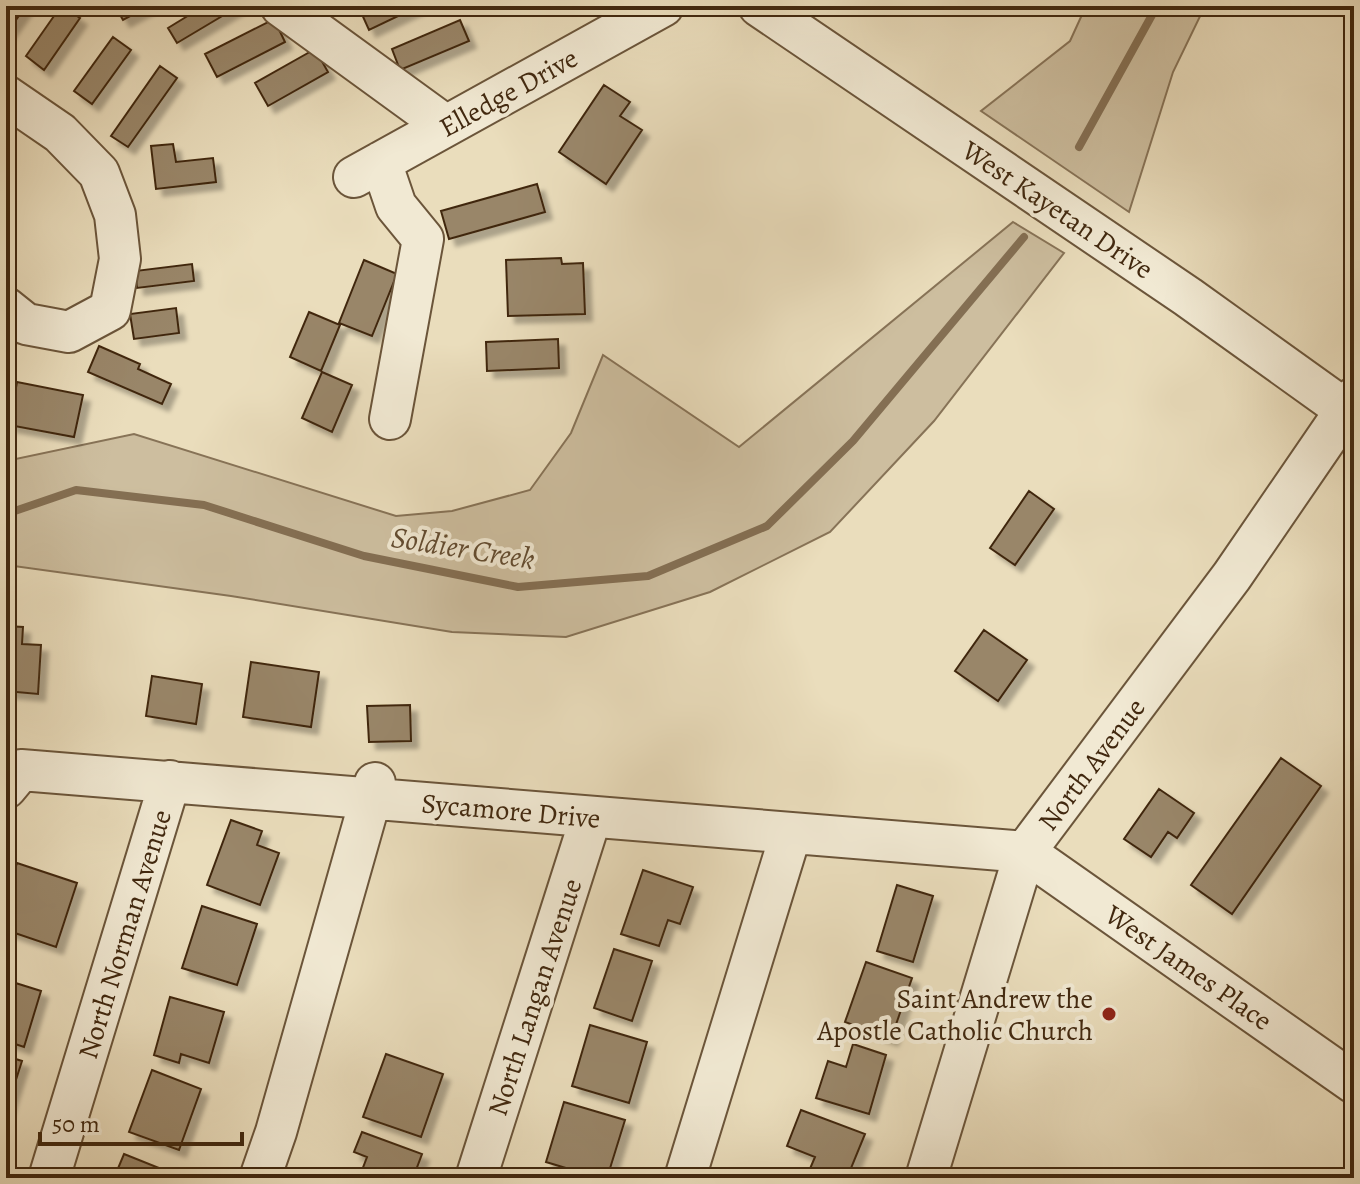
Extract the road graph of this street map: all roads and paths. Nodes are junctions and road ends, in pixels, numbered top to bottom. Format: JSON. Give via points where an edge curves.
{"nodes":[{"id":1,"x":281,"y":6,"type":"edge"},
{"id":2,"x":759,"y":6,"type":"edge"},
{"id":3,"x":645,"y":9,"type":"edge"},
{"id":4,"x":6,"y":96,"type":"edge"},
{"id":5,"x":446,"y":126,"type":"junction"},
{"id":6,"x":6,"y":308,"type":"edge"},
{"id":7,"x":1351,"y":408,"type":"edge"},
{"id":8,"x":390,"y":419,"type":"dead end"},
{"id":9,"x":170,"y":781,"type":"junction"},
{"id":10,"x":6,"y":788,"type":"edge"},
{"id":11,"x":373,"y":791,"type":"junction"},
{"id":12,"x":591,"y":817,"type":"junction"},
{"id":13,"x":791,"y":833,"type":"junction"},
{"id":14,"x":1025,"y":852,"type":"junction"},
{"id":15,"x":1354,"y":1083,"type":"edge"},
{"id":16,"x":49,"y":1178,"type":"edge"},
{"id":17,"x":260,"y":1178,"type":"edge"},
{"id":18,"x":476,"y":1178,"type":"edge"},
{"id":19,"x":685,"y":1178,"type":"edge"},
{"id":20,"x":926,"y":1178,"type":"edge"}],
"edges":[{"from":1,"to":5,"type":"street"},
{"from":2,"to":7,"type":"street","name":"West Kayetan Drive"},
{"from":3,"to":5,"type":"street","name":"Elledge Drive"},
{"from":4,"to":6,"type":"street","via":[[60,133],[99,173],[115,215],[120,259],[110,310],[69,332],[26,324]]},
{"from":5,"to":8,"type":"street","name":"Elledge Drive","via":[[367,170],[423,239]]},
{"from":7,"to":14,"type":"street","name":"North Avenue"},
{"from":9,"to":10,"type":"street","name":"Sycamore Drive","via":[[21,770]]},
{"from":9,"to":11,"type":"street","name":"Sycamore Drive"},
{"from":9,"to":16,"type":"street","name":"North Norman Avenue"},
{"from":11,"to":12,"type":"street","name":"Sycamore Drive"},
{"from":11,"to":17,"type":"street"},
{"from":12,"to":13,"type":"street","name":"Sycamore Drive"},
{"from":12,"to":18,"type":"street","name":"North Langan Avenue"},
{"from":13,"to":14,"type":"street","name":"Sycamore Drive"},
{"from":13,"to":19,"type":"street"},
{"from":14,"to":15,"type":"street","name":"West James Place"},
{"from":14,"to":20,"type":"street","name":"North Avenue"}]}
